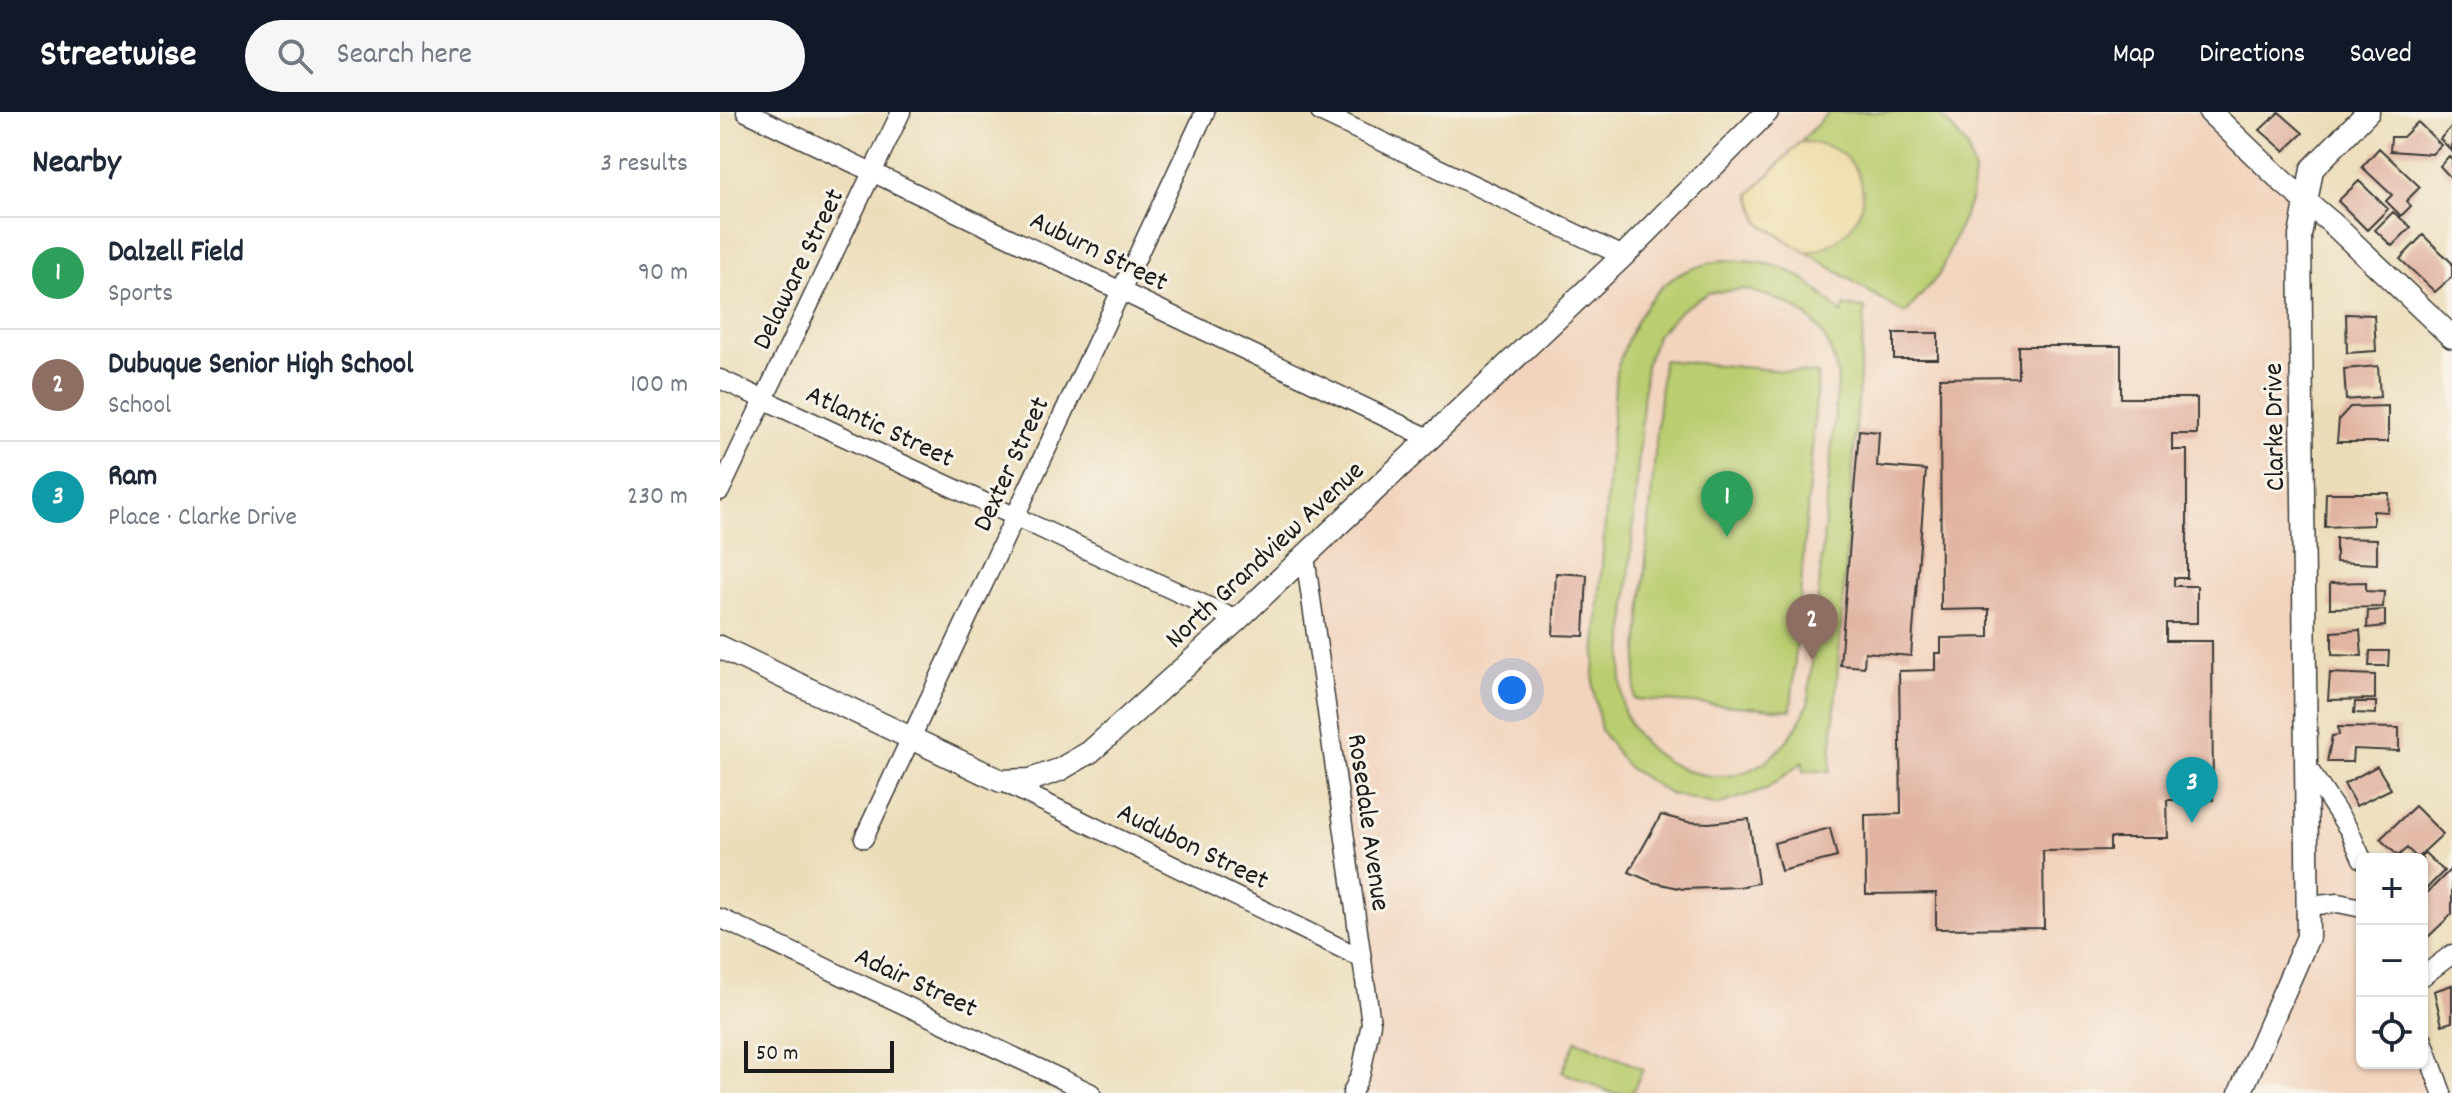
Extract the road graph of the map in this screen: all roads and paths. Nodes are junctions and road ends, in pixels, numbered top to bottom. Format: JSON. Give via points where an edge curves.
{"nodes":[{"id":1,"x":746,"y":112,"type":"edge"},
{"id":2,"x":901,"y":112,"type":"edge"},
{"id":3,"x":1205,"y":112,"type":"edge"},
{"id":4,"x":1320,"y":112,"type":"edge"},
{"id":5,"x":1767,"y":112,"type":"edge"},
{"id":6,"x":2210,"y":112,"type":"edge"},
{"id":7,"x":2368,"y":112,"type":"edge"},
{"id":8,"x":873,"y":171,"type":"junction"},
{"id":9,"x":2305,"y":201,"type":"junction"},
{"id":10,"x":1623,"y":256,"type":"junction"},
{"id":11,"x":1121,"y":290,"type":"junction"},
{"id":12,"x":2452,"y":337,"type":"edge"},
{"id":13,"x":720,"y":379,"type":"edge"},
{"id":14,"x":764,"y":400,"type":"junction"},
{"id":15,"x":1429,"y":438,"type":"junction"},
{"id":16,"x":720,"y":491,"type":"edge"},
{"id":17,"x":1015,"y":516,"type":"junction"},
{"id":18,"x":1305,"y":556,"type":"junction"},
{"id":19,"x":1237,"y":620,"type":"junction"},
{"id":20,"x":720,"y":647,"type":"edge"},
{"id":21,"x":910,"y":740,"type":"junction"},
{"id":22,"x":2306,"y":765,"type":"junction"},
{"id":23,"x":1001,"y":781,"type":"junction"},
{"id":24,"x":864,"y":838,"type":"dead end"},
{"id":25,"x":2359,"y":853,"type":"edge"},
{"id":26,"x":2307,"y":906,"type":"junction"},
{"id":27,"x":2356,"y":907,"type":"edge"},
{"id":28,"x":720,"y":918,"type":"edge"},
{"id":29,"x":2452,"y":954,"type":"edge"},
{"id":30,"x":1361,"y":958,"type":"junction"},
{"id":31,"x":2428,"y":972,"type":"edge"},
{"id":32,"x":2428,"y":1054,"type":"edge"},
{"id":33,"x":1091,"y":1093,"type":"edge"},
{"id":34,"x":1352,"y":1093,"type":"edge"},
{"id":35,"x":2240,"y":1093,"type":"edge"},
{"id":36,"x":2442,"y":1093,"type":"edge"}],
"edges":[{"from":1,"to":8,"type":"street","name":"Auburn Street"},
{"from":2,"to":8,"type":"street","name":"Delaware Street"},
{"from":3,"to":11,"type":"street","name":"Dexter Street"},
{"from":4,"to":10,"type":"street"},
{"from":5,"to":10,"type":"street","name":"North Grandview Avenue"},
{"from":6,"to":9,"type":"street"},
{"from":7,"to":9,"type":"street","name":"Clarke Drive","via":[[2312,169]]},
{"from":8,"to":11,"type":"street","name":"Auburn Street"},
{"from":8,"to":14,"type":"street","name":"Delaware Street"},
{"from":9,"to":12,"type":"street"},
{"from":9,"to":22,"type":"street","name":"Clarke Drive","via":[[2300,236]]},
{"from":10,"to":15,"type":"street","name":"North Grandview Avenue"},
{"from":11,"to":15,"type":"street","name":"Auburn Street"},
{"from":11,"to":17,"type":"street","name":"Dexter Street"},
{"from":13,"to":14,"type":"street","name":"Atlantic Street"},
{"from":14,"to":16,"type":"street","name":"Delaware Street"},
{"from":14,"to":17,"type":"street","name":"Atlantic Street"},
{"from":15,"to":18,"type":"street","name":"North Grandview Avenue"},
{"from":17,"to":19,"type":"street","name":"Atlantic Street"},
{"from":17,"to":21,"type":"street","name":"Dexter Street"},
{"from":18,"to":19,"type":"street","name":"North Grandview Avenue"},
{"from":18,"to":30,"type":"street","name":"Rosedale Avenue"},
{"from":19,"to":23,"type":"street","name":"North Grandview Avenue","via":[[1090,752],[1030,780]]},
{"from":20,"to":21,"type":"street"},
{"from":21,"to":23,"type":"street"},
{"from":21,"to":24,"type":"street","name":"Dexter Street"},
{"from":22,"to":25,"type":"street"},
{"from":22,"to":26,"type":"street","name":"Clarke Drive"},
{"from":23,"to":30,"type":"street","name":"Audubon Street"},
{"from":26,"to":27,"type":"street"},
{"from":26,"to":35,"type":"street","name":"Clarke Drive","via":[[2308,937]]},
{"from":28,"to":33,"type":"street","name":"Adair Street"},
{"from":29,"to":31,"type":"street"},
{"from":30,"to":34,"type":"street","name":"Rosedale Avenue","via":[[1371,1023]]},
{"from":32,"to":36,"type":"street"}]}
